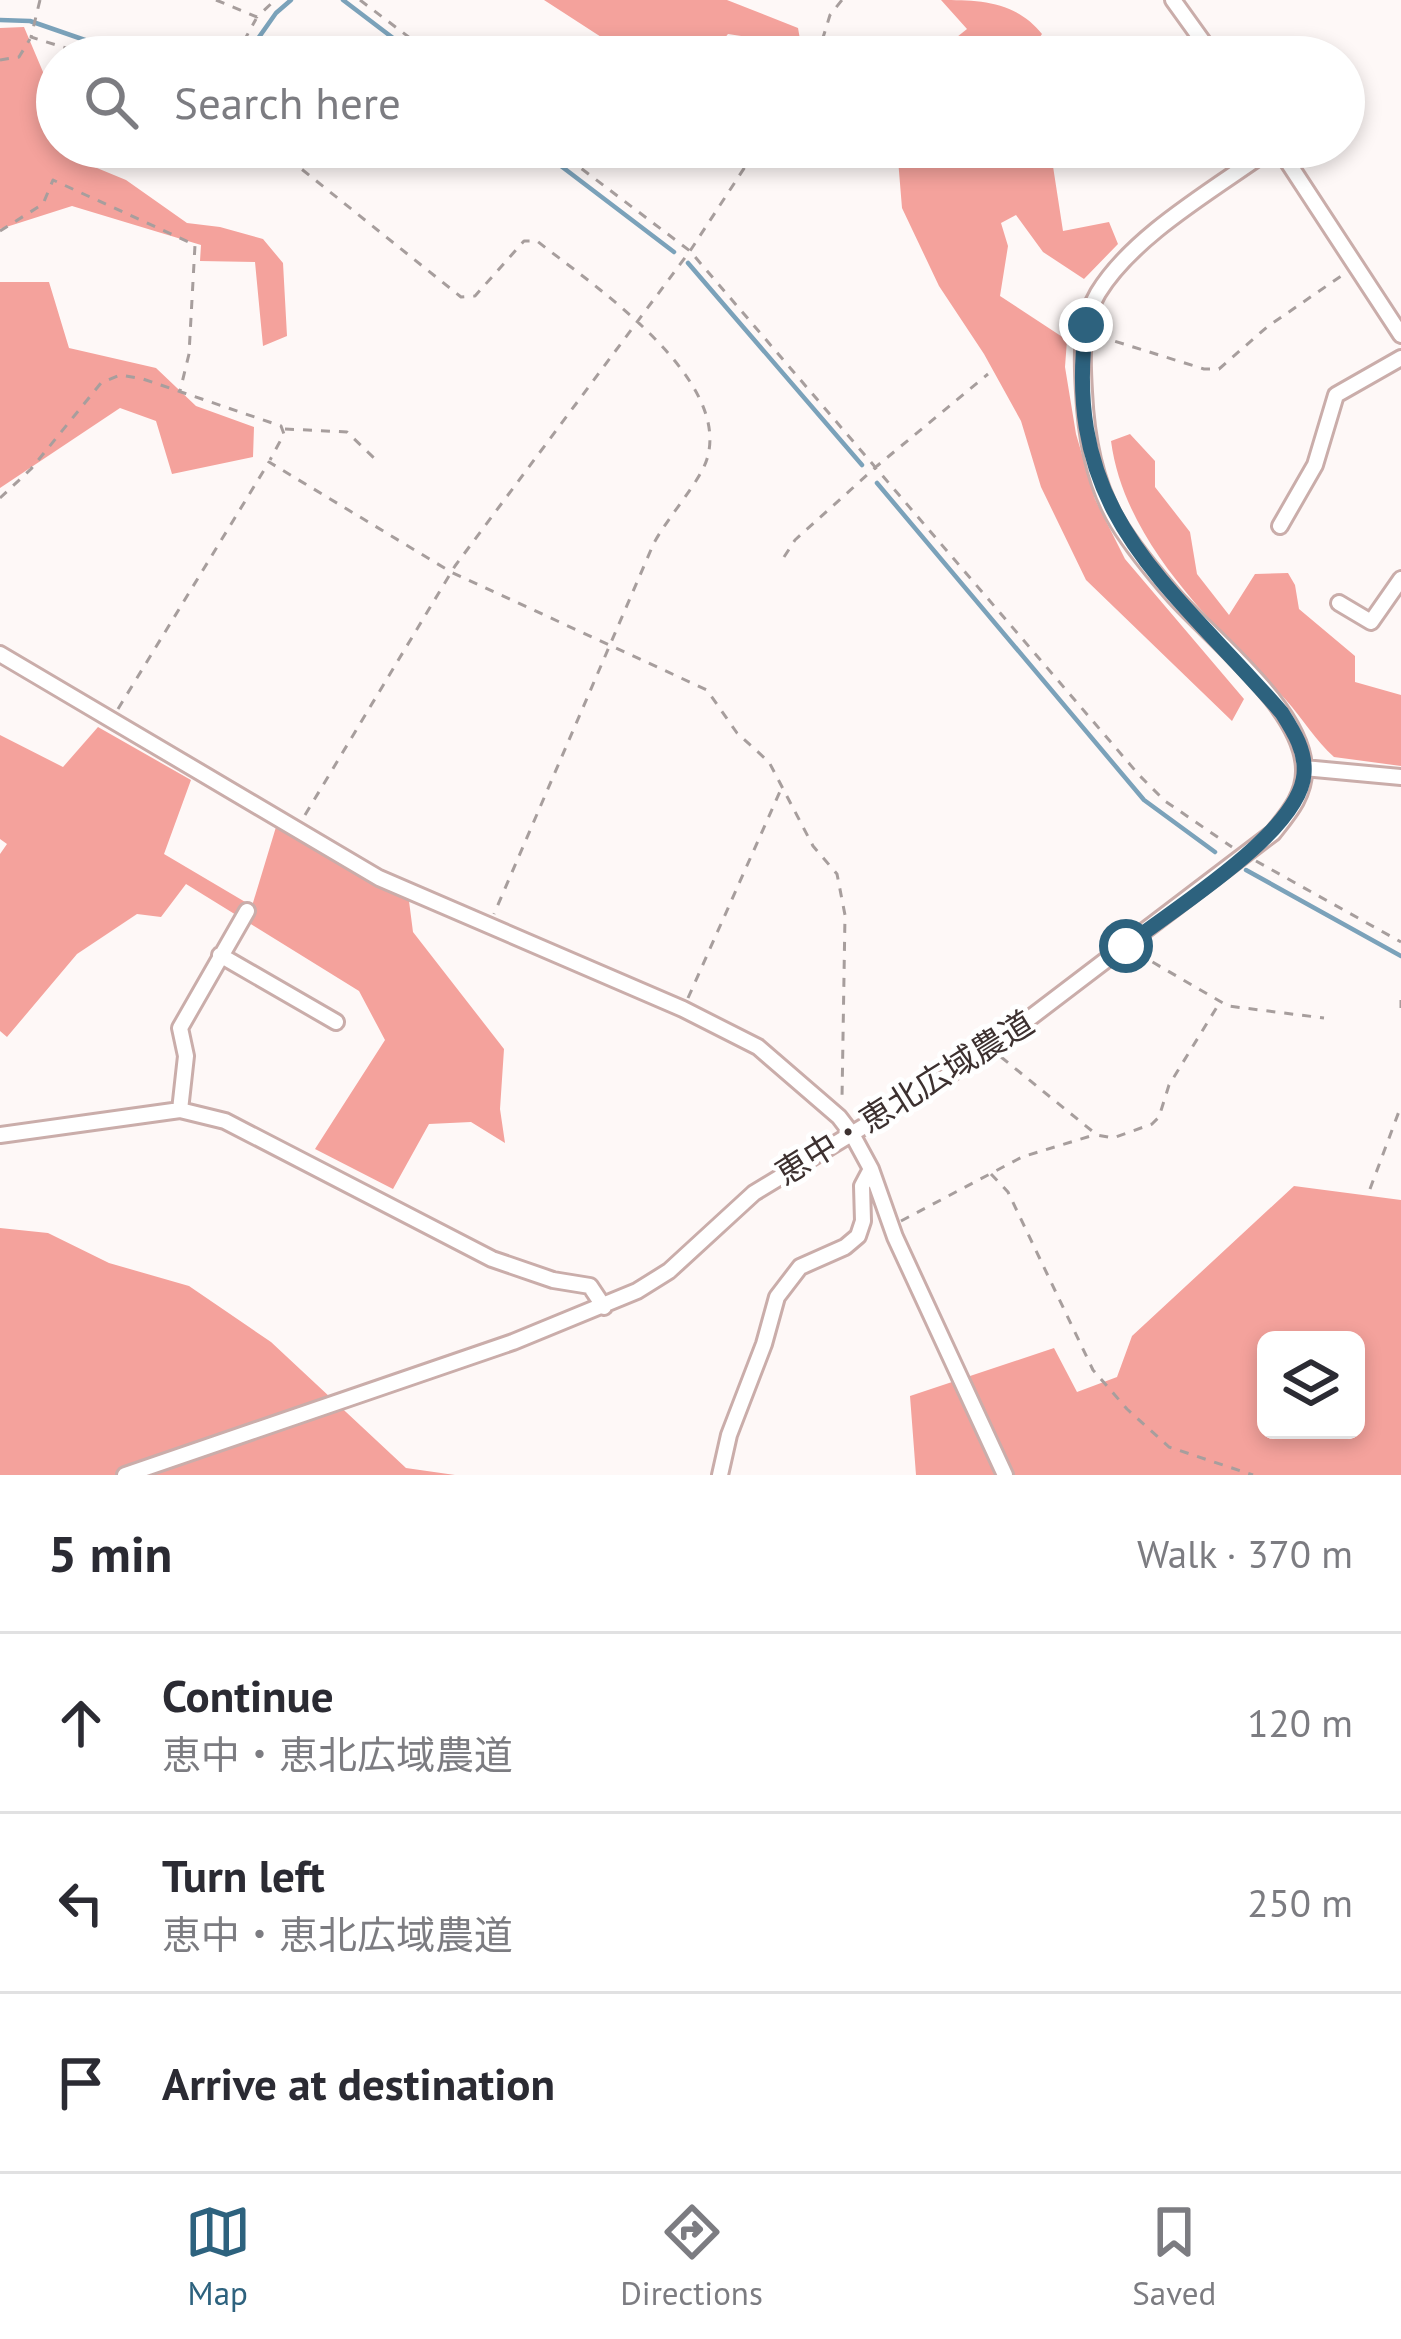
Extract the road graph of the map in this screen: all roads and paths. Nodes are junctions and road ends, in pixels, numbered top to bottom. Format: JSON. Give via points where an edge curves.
{"nodes":[{"id":1,"x":40,"y":0,"type":"edge"},
{"id":2,"x":216,"y":0,"type":"edge"},
{"id":3,"x":275,"y":0,"type":"edge"},
{"id":4,"x":360,"y":0,"type":"edge"},
{"id":5,"x":842,"y":0,"type":"edge"},
{"id":6,"x":1173,"y":0,"type":"edge"},
{"id":7,"x":257,"y":17,"type":"junction"},
{"id":8,"x":32,"y":34,"type":"junction"},
{"id":9,"x":37,"y":36,"type":"edge"},
{"id":10,"x":247,"y":36,"type":"edge"},
{"id":11,"x":407,"y":36,"type":"edge"},
{"id":12,"x":824,"y":36,"type":"edge"},
{"id":13,"x":1199,"y":36,"type":"edge"},
{"id":14,"x":0,"y":60,"type":"edge"},
{"id":15,"x":300,"y":168,"type":"edge"},
{"id":16,"x":581,"y":168,"type":"edge"},
{"id":17,"x":744,"y":168,"type":"edge"},
{"id":18,"x":1247,"y":168,"type":"edge"},
{"id":19,"x":1289,"y":168,"type":"edge"},
{"id":20,"x":0,"y":231,"type":"edge"},
{"id":21,"x":690,"y":251,"type":"junction"},
{"id":22,"x":1356,"y":267,"type":"junction"},
{"id":23,"x":1396,"y":316,"type":"edge"},
{"id":24,"x":638,"y":319,"type":"junction"},
{"id":25,"x":1085,"y":334,"type":"junction"},
{"id":26,"x":1401,"y":335,"type":"edge"},
{"id":27,"x":1401,"y":358,"type":"edge"},
{"id":28,"x":988,"y":374,"type":"dead end"},
{"id":29,"x":180,"y":393,"type":"junction"},
{"id":30,"x":283,"y":429,"type":"junction"},
{"id":31,"x":374,"y":458,"type":"dead end"},
{"id":32,"x":268,"y":462,"type":"junction"},
{"id":33,"x":877,"y":466,"type":"junction"},
{"id":34,"x":0,"y":498,"type":"edge"},
{"id":35,"x":1280,"y":526,"type":"dead end"},
{"id":36,"x":784,"y":557,"type":"dead end"},
{"id":37,"x":451,"y":572,"type":"junction"},
{"id":38,"x":1401,"y":579,"type":"edge"},
{"id":39,"x":1340,"y":603,"type":"dead end"},
{"id":40,"x":611,"y":645,"type":"junction"},
{"id":41,"x":0,"y":654,"type":"edge"},
{"id":42,"x":111,"y":721,"type":"junction"},
{"id":43,"x":1304,"y":768,"type":"junction"},
{"id":44,"x":1401,"y":777,"type":"edge"},
{"id":45,"x":782,"y":785,"type":"junction"},
{"id":46,"x":296,"y":831,"type":"junction"},
{"id":47,"x":1244,"y":855,"type":"junction"},
{"id":48,"x":247,"y":911,"type":"dead end"},
{"id":49,"x":489,"y":926,"type":"junction"},
{"id":50,"x":1401,"y":942,"type":"edge"},
{"id":51,"x":1126,"y":946,"type":"junction"},
{"id":52,"x":220,"y":955,"type":"junction"},
{"id":53,"x":1401,"y":1000,"type":"edge"},
{"id":54,"x":1220,"y":1002,"type":"junction"},
{"id":55,"x":1401,"y":1008,"type":"edge"},
{"id":56,"x":683,"y":1010,"type":"junction"},
{"id":57,"x":1324,"y":1018,"type":"dead end"},
{"id":58,"x":336,"y":1022,"type":"dead end"},
{"id":59,"x":990,"y":1048,"type":"junction"},
{"id":60,"x":1401,"y":1106,"type":"edge"},
{"id":61,"x":180,"y":1110,"type":"junction"},
{"id":62,"x":839,"y":1117,"type":"junction"},
{"id":63,"x":852,"y":1134,"type":"junction"},
{"id":64,"x":1096,"y":1134,"type":"junction"},
{"id":65,"x":0,"y":1135,"type":"edge"},
{"id":66,"x":871,"y":1169,"type":"junction"},
{"id":67,"x":991,"y":1174,"type":"junction"},
{"id":68,"x":1370,"y":1189,"type":"dead end"},
{"id":69,"x":891,"y":1225,"type":"junction"},
{"id":70,"x":604,"y":1307,"type":"junction"},
{"id":71,"x":125,"y":1475,"type":"edge"},
{"id":72,"x":720,"y":1475,"type":"edge"},
{"id":73,"x":1005,"y":1475,"type":"edge"},
{"id":74,"x":1253,"y":1475,"type":"edge"}],
"edges":[{"from":1,"to":8,"type":"path"},
{"from":2,"to":7,"type":"path"},
{"from":3,"to":7,"type":"path"},
{"from":4,"to":11,"type":"path"},
{"from":5,"to":12,"type":"path"},
{"from":6,"to":13,"type":"street"},
{"from":7,"to":10,"type":"path"},
{"from":8,"to":9,"type":"path"},
{"from":8,"to":14,"type":"path","via":[[19,57]]},
{"from":15,"to":24,"type":"path","via":[[461,297],[475,296],[530,239]]},
{"from":16,"to":21,"type":"path"},
{"from":17,"to":21,"type":"path"},
{"from":18,"to":25,"type":"street","via":[[1126,258],[1090,307]]},
{"from":19,"to":22,"type":"street"},
{"from":20,"to":29,"type":"path","via":[[43,203],[53,180],[195,245]]},
{"from":21,"to":24,"type":"path"},
{"from":21,"to":33,"type":"path"},
{"from":22,"to":23,"type":"street"},
{"from":22,"to":25,"type":"path","via":[[1219,369]]},
{"from":23,"to":26,"type":"street"},
{"from":24,"to":37,"type":"path"},
{"from":24,"to":40,"type":"path","via":[[696,391],[709,446],[665,521]]},
{"from":25,"to":43,"type":"street","via":[[1085,416],[1115,519],[1282,713]]},
{"from":27,"to":35,"type":"street","via":[[1336,395],[1315,465]]},
{"from":28,"to":33,"type":"path"},
{"from":29,"to":30,"type":"path"},
{"from":29,"to":34,"type":"path","via":[[129,376],[107,378]]},
{"from":30,"to":31,"type":"path","via":[[347,432]]},
{"from":30,"to":32,"type":"path"},
{"from":32,"to":37,"type":"path"},
{"from":32,"to":42,"type":"path"},
{"from":33,"to":36,"type":"path"},
{"from":33,"to":47,"type":"path","via":[[1138,775]]},
{"from":37,"to":40,"type":"path"},
{"from":37,"to":46,"type":"path"},
{"from":38,"to":39,"type":"street","via":[[1371,622]]},
{"from":40,"to":45,"type":"path","via":[[707,690]]},
{"from":40,"to":49,"type":"path"},
{"from":41,"to":42,"type":"street"},
{"from":42,"to":46,"type":"street"},
{"from":43,"to":44,"type":"street"},
{"from":43,"to":47,"type":"street","name":"恵中・恵北広域農道","via":[[1290,812]]},
{"from":45,"to":56,"type":"path"},
{"from":45,"to":62,"type":"path","via":[[842,892]]},
{"from":46,"to":49,"type":"street"},
{"from":47,"to":50,"type":"path"},
{"from":47,"to":51,"type":"street","name":"恵中・恵北広域農道"},
{"from":48,"to":52,"type":"street"},
{"from":49,"to":56,"type":"street"},
{"from":51,"to":54,"type":"path"},
{"from":51,"to":59,"type":"street","name":"恵中・恵北広域農道"},
{"from":52,"to":58,"type":"street"},
{"from":52,"to":61,"type":"street","via":[[180,1028],[187,1056]]},
{"from":53,"to":55,"type":"path"},
{"from":54,"to":57,"type":"path"},
{"from":54,"to":64,"type":"path","via":[[1169,1085],[1160,1117],[1113,1138]]},
{"from":56,"to":62,"type":"street","via":[[758,1047]]},
{"from":59,"to":63,"type":"street","name":"恵中・恵北広域農道"},
{"from":59,"to":64,"type":"path"},
{"from":60,"to":68,"type":"path"},
{"from":61,"to":65,"type":"street"},
{"from":61,"to":70,"type":"street","via":[[225,1121],[492,1258],[590,1286]]},
{"from":62,"to":63,"type":"street"},
{"from":63,"to":66,"type":"street"},
{"from":63,"to":70,"type":"street","name":"恵中・恵北広域農道","via":[[754,1192],[669,1271]]},
{"from":64,"to":67,"type":"path"},
{"from":66,"to":69,"type":"street"},
{"from":66,"to":72,"type":"street","via":[[858,1236],[800,1267],[777,1297]]},
{"from":67,"to":69,"type":"path"},
{"from":67,"to":74,"type":"path","via":[[1008,1192],[1093,1370],[1115,1396],[1169,1447]]},
{"from":69,"to":73,"type":"street"},
{"from":70,"to":71,"type":"street","name":"恵中・恵北広域農道"}]}
